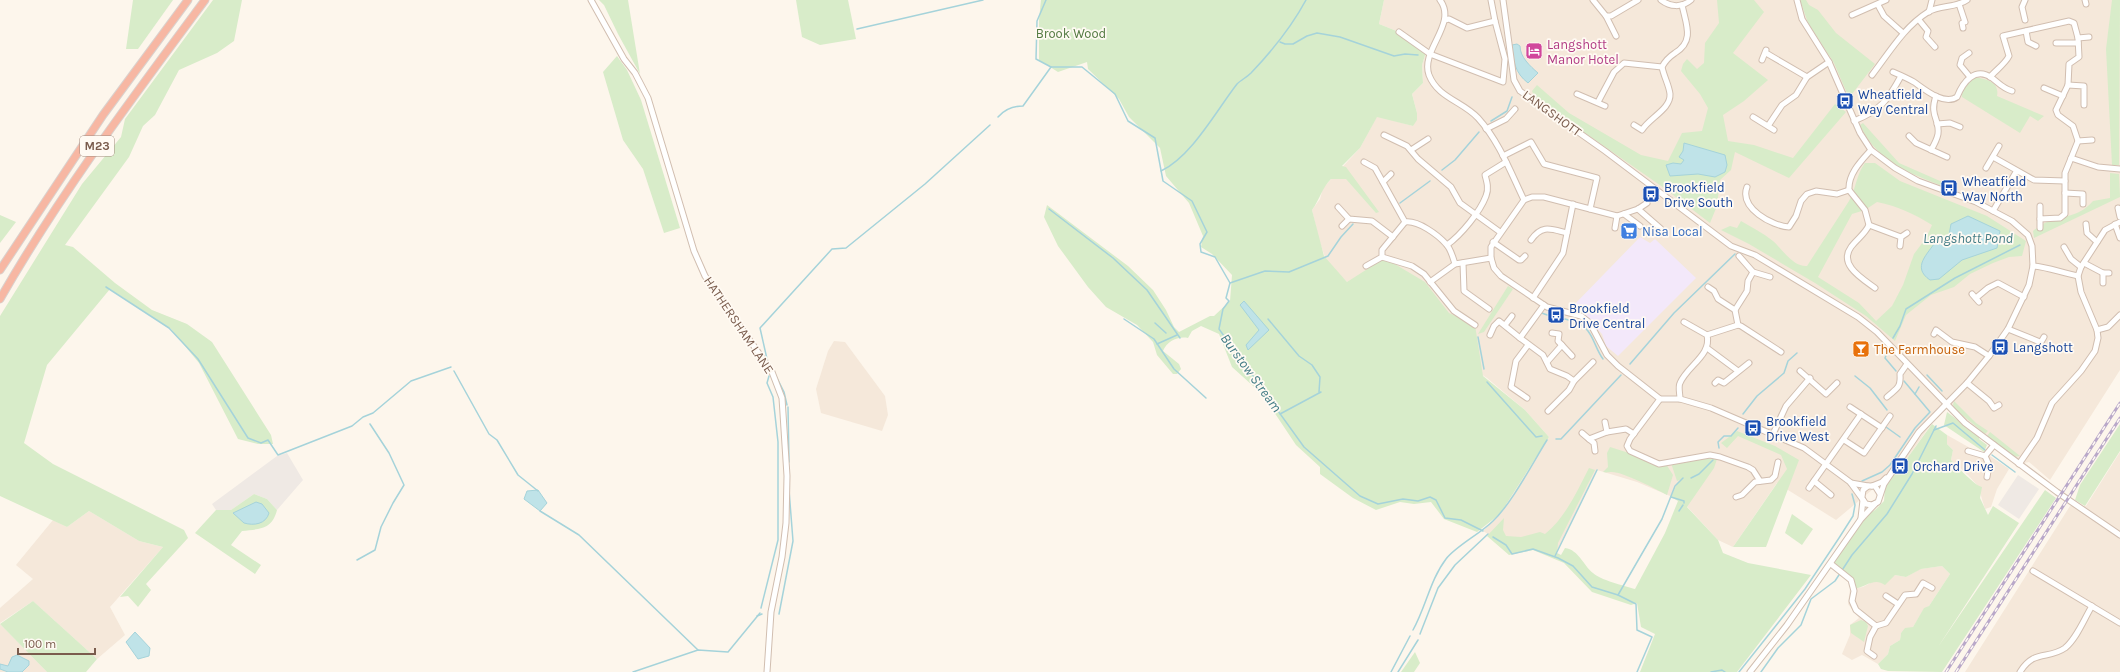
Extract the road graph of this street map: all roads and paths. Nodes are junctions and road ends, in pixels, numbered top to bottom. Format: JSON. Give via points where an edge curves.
{"nodes":[{"id":1,"x":188,"y":0,"type":"edge"},
{"id":2,"x":205,"y":0,"type":"edge"},
{"id":3,"x":591,"y":0,"type":"edge"},
{"id":4,"x":1440,"y":0,"type":"edge"},
{"id":5,"x":1491,"y":0,"type":"edge"},
{"id":6,"x":1503,"y":0,"type":"edge"},
{"id":7,"x":1593,"y":0,"type":"edge"},
{"id":8,"x":1638,"y":0,"type":"edge"},
{"id":9,"x":1661,"y":0,"type":"edge"},
{"id":10,"x":1691,"y":0,"type":"edge"},
{"id":11,"x":1797,"y":0,"type":"edge"},
{"id":12,"x":1886,"y":0,"type":"edge"},
{"id":13,"x":1932,"y":0,"type":"edge"},
{"id":14,"x":1967,"y":0,"type":"edge"},
{"id":15,"x":2025,"y":0,"type":"edge"},
{"id":16,"x":1959,"y":4,"type":"junction"},
{"id":17,"x":1682,"y":5,"type":"junction"},
{"id":18,"x":1878,"y":5,"type":"junction"},
{"id":19,"x":1929,"y":12,"type":"junction"},
{"id":20,"x":1608,"y":16,"type":"junction"},
{"id":21,"x":1852,"y":16,"type":"dead end"},
{"id":22,"x":1445,"y":20,"type":"junction"},
{"id":23,"x":1919,"y":20,"type":"junction"},
{"id":24,"x":2025,"y":20,"type":"dead end"},
{"id":25,"x":1495,"y":21,"type":"junction"},
{"id":26,"x":1963,"y":28,"type":"dead end"},
{"id":27,"x":2026,"y":31,"type":"junction"},
{"id":28,"x":1399,"y":32,"type":"dead end"},
{"id":29,"x":1903,"y":33,"type":"junction"},
{"id":30,"x":1616,"y":36,"type":"dead end"},
{"id":31,"x":2089,"y":37,"type":"dead end"},
{"id":32,"x":2078,"y":40,"type":"junction"},
{"id":33,"x":2056,"y":43,"type":"dead end"},
{"id":34,"x":2036,"y":46,"type":"dead end"},
{"id":35,"x":1935,"y":47,"type":"dead end"},
{"id":36,"x":1969,"y":53,"type":"dead end"},
{"id":37,"x":1430,"y":54,"type":"junction"},
{"id":38,"x":1762,"y":60,"type":"dead end"},
{"id":39,"x":1829,"y":62,"type":"junction"},
{"id":40,"x":1662,"y":67,"type":"junction"},
{"id":41,"x":1893,"y":72,"type":"dead end"},
{"id":42,"x":1872,"y":75,"type":"dead end"},
{"id":43,"x":1901,"y":76,"type":"junction"},
{"id":44,"x":1807,"y":77,"type":"junction"},
{"id":45,"x":1970,"y":77,"type":"junction"},
{"id":46,"x":1990,"y":77,"type":"junction"},
{"id":47,"x":2068,"y":85,"type":"junction"},
{"id":48,"x":2044,"y":88,"type":"dead end"},
{"id":49,"x":2012,"y":91,"type":"dead end"},
{"id":50,"x":1577,"y":94,"type":"dead end"},
{"id":51,"x":1936,"y":96,"type":"junction"},
{"id":52,"x":2063,"y":96,"type":"junction"},
{"id":53,"x":1598,"y":102,"type":"junction"},
{"id":54,"x":2084,"y":105,"type":"dead end"},
{"id":55,"x":1605,"y":106,"type":"dead end"},
{"id":56,"x":1515,"y":109,"type":"dead end"},
{"id":57,"x":1753,"y":117,"type":"dead end"},
{"id":58,"x":1854,"y":121,"type":"junction"},
{"id":59,"x":1937,"y":124,"type":"junction"},
{"id":60,"x":1634,"y":125,"type":"dead end"},
{"id":61,"x":1768,"y":126,"type":"junction"},
{"id":62,"x":1960,"y":127,"type":"dead end"},
{"id":63,"x":1486,"y":129,"type":"junction"},
{"id":64,"x":1774,"y":130,"type":"dead end"},
{"id":65,"x":1384,"y":135,"type":"dead end"},
{"id":66,"x":1909,"y":136,"type":"dead end"},
{"id":67,"x":1428,"y":139,"type":"dead end"},
{"id":68,"x":2092,"y":140,"type":"dead end"},
{"id":69,"x":2078,"y":141,"type":"junction"},
{"id":70,"x":1999,"y":146,"type":"dead end"},
{"id":71,"x":1411,"y":150,"type":"junction"},
{"id":72,"x":1871,"y":150,"type":"junction"},
{"id":73,"x":1932,"y":150,"type":"junction"},
{"id":74,"x":1503,"y":156,"type":"junction"},
{"id":75,"x":1948,"y":157,"type":"dead end"},
{"id":76,"x":1993,"y":157,"type":"junction"},
{"id":77,"x":2071,"y":158,"type":"junction"},
{"id":78,"x":1364,"y":162,"type":"dead end"},
{"id":79,"x":1506,"y":162,"type":"junction"},
{"id":80,"x":1986,"y":168,"type":"dead end"},
{"id":81,"x":2120,"y":169,"type":"edge"},
{"id":82,"x":2016,"y":172,"type":"junction"},
{"id":83,"x":1391,"y":174,"type":"dead end"},
{"id":84,"x":2065,"y":181,"type":"junction"},
{"id":85,"x":1383,"y":182,"type":"junction"},
{"id":86,"x":1747,"y":187,"type":"dead end"},
{"id":87,"x":1849,"y":190,"type":"junction"},
{"id":88,"x":2065,"y":193,"type":"junction"},
{"id":89,"x":1524,"y":200,"type":"junction"},
{"id":90,"x":1647,"y":203,"type":"dead end"},
{"id":91,"x":1573,"y":204,"type":"junction"},
{"id":92,"x":2083,"y":204,"type":"dead end"},
{"id":93,"x":2040,"y":206,"type":"dead end"},
{"id":94,"x":1338,"y":207,"type":"dead end"},
{"id":95,"x":2118,"y":208,"type":"dead end"},
{"id":96,"x":1590,"y":209,"type":"junction"},
{"id":97,"x":1638,"y":209,"type":"junction"},
{"id":98,"x":1993,"y":211,"type":"junction"},
{"id":99,"x":1624,"y":214,"type":"junction"},
{"id":100,"x":1474,"y":215,"type":"junction"},
{"id":101,"x":1617,"y":216,"type":"junction"},
{"id":102,"x":2120,"y":217,"type":"edge"},
{"id":103,"x":2040,"y":218,"type":"junction"},
{"id":104,"x":1349,"y":219,"type":"junction"},
{"id":105,"x":1405,"y":222,"type":"junction"},
{"id":106,"x":2117,"y":223,"type":"edge"},
{"id":107,"x":2086,"y":224,"type":"dead end"},
{"id":108,"x":1870,"y":225,"type":"junction"},
{"id":109,"x":1342,"y":226,"type":"dead end"},
{"id":110,"x":1640,"y":226,"type":"dead end"},
{"id":111,"x":1615,"y":228,"type":"dead end"},
{"id":112,"x":2040,"y":228,"type":"dead end"},
{"id":113,"x":1661,"y":229,"type":"dead end"},
{"id":114,"x":1500,"y":232,"type":"junction"},
{"id":115,"x":1567,"y":233,"type":"junction"},
{"id":116,"x":1906,"y":234,"type":"dead end"},
{"id":117,"x":1393,"y":237,"type":"junction"},
{"id":118,"x":1901,"y":237,"type":"junction"},
{"id":119,"x":2120,"y":238,"type":"edge"},
{"id":120,"x":1530,"y":240,"type":"dead end"},
{"id":121,"x":1493,"y":242,"type":"junction"},
{"id":122,"x":2097,"y":242,"type":"junction"},
{"id":123,"x":1447,"y":245,"type":"junction"},
{"id":124,"x":1900,"y":246,"type":"dead end"},
{"id":125,"x":2064,"y":247,"type":"dead end"},
{"id":126,"x":1525,"y":256,"type":"dead end"},
{"id":127,"x":1739,"y":256,"type":"dead end"},
{"id":128,"x":1382,"y":257,"type":"junction"},
{"id":129,"x":1491,"y":258,"type":"junction"},
{"id":130,"x":1463,"y":263,"type":"junction"},
{"id":131,"x":1455,"y":264,"type":"junction"},
{"id":132,"x":2082,"y":265,"type":"junction"},
{"id":133,"x":1366,"y":266,"type":"dead end"},
{"id":134,"x":2033,"y":266,"type":"junction"},
{"id":135,"x":0,"y":270,"type":"edge"},
{"id":136,"x":1753,"y":272,"type":"junction"},
{"id":137,"x":2078,"y":276,"type":"junction"},
{"id":138,"x":1770,"y":277,"type":"dead end"},
{"id":139,"x":1430,"y":282,"type":"junction"},
{"id":140,"x":2103,"y":283,"type":"dead end"},
{"id":141,"x":1708,"y":287,"type":"dead end"},
{"id":142,"x":1875,"y":288,"type":"dead end"},
{"id":143,"x":1972,"y":294,"type":"dead end"},
{"id":144,"x":2024,"y":297,"type":"junction"},
{"id":145,"x":0,"y":298,"type":"edge"},
{"id":146,"x":1532,"y":298,"type":"junction"},
{"id":147,"x":1544,"y":305,"type":"junction"},
{"id":148,"x":1489,"y":308,"type":"dead end"},
{"id":149,"x":1735,"y":310,"type":"junction"},
{"id":150,"x":2120,"y":315,"type":"edge"},
{"id":151,"x":1512,"y":316,"type":"dead end"},
{"id":152,"x":1684,"y":322,"type":"dead end"},
{"id":153,"x":1475,"y":325,"type":"dead end"},
{"id":154,"x":1505,"y":325,"type":"junction"},
{"id":155,"x":1738,"y":325,"type":"junction"},
{"id":156,"x":2008,"y":329,"type":"junction"},
{"id":157,"x":2097,"y":330,"type":"junction"},
{"id":158,"x":1936,"y":331,"type":"dead end"},
{"id":159,"x":1552,"y":333,"type":"dead end"},
{"id":160,"x":1707,"y":334,"type":"junction"},
{"id":161,"x":1490,"y":335,"type":"dead end"},
{"id":162,"x":2044,"y":337,"type":"dead end"},
{"id":163,"x":1520,"y":338,"type":"junction"},
{"id":164,"x":2040,"y":342,"type":"junction"},
{"id":165,"x":1528,"y":345,"type":"junction"},
{"id":166,"x":1562,"y":346,"type":"junction"},
{"id":167,"x":1706,"y":348,"type":"junction"},
{"id":168,"x":2037,"y":349,"type":"dead end"},
{"id":169,"x":1781,"y":352,"type":"dead end"},
{"id":170,"x":1572,"y":356,"type":"dead end"},
{"id":171,"x":1989,"y":356,"type":"junction"},
{"id":172,"x":1510,"y":360,"type":"dead end"},
{"id":173,"x":1516,"y":361,"type":"junction"},
{"id":174,"x":1547,"y":362,"type":"junction"},
{"id":175,"x":1593,"y":362,"type":"dead end"},
{"id":176,"x":1749,"y":363,"type":"dead end"},
{"id":177,"x":1907,"y":364,"type":"junction"},
{"id":178,"x":1800,"y":371,"type":"dead end"},
{"id":179,"x":1738,"y":372,"type":"junction"},
{"id":180,"x":1810,"y":378,"type":"junction"},
{"id":181,"x":1574,"y":381,"type":"junction"},
{"id":182,"x":1715,"y":383,"type":"dead end"},
{"id":183,"x":1837,"y":383,"type":"dead end"},
{"id":184,"x":1966,"y":383,"type":"junction"},
{"id":185,"x":1886,"y":397,"type":"dead end"},
{"id":186,"x":1527,"y":398,"type":"dead end"},
{"id":187,"x":1660,"y":399,"type":"junction"},
{"id":188,"x":1680,"y":399,"type":"junction"},
{"id":189,"x":1945,"y":404,"type":"junction"},
{"id":190,"x":2000,"y":405,"type":"dead end"},
{"id":191,"x":1850,"y":407,"type":"dead end"},
{"id":192,"x":1548,"y":411,"type":"dead end"},
{"id":193,"x":1861,"y":414,"type":"junction"},
{"id":194,"x":1890,"y":416,"type":"dead end"},
{"id":195,"x":1605,"y":422,"type":"dead end"},
{"id":196,"x":1882,"y":428,"type":"junction"},
{"id":197,"x":1608,"y":432,"type":"junction"},
{"id":198,"x":1582,"y":433,"type":"dead end"},
{"id":199,"x":1634,"y":434,"type":"junction"},
{"id":200,"x":1774,"y":434,"type":"junction"},
{"id":201,"x":1589,"y":439,"type":"junction"},
{"id":202,"x":1844,"y":440,"type":"junction"},
{"id":203,"x":1994,"y":445,"type":"junction"},
{"id":204,"x":1595,"y":451,"type":"dead end"},
{"id":205,"x":1968,"y":452,"type":"dead end"},
{"id":206,"x":1985,"y":456,"type":"junction"},
{"id":207,"x":1778,"y":462,"type":"dead end"},
{"id":208,"x":1826,"y":464,"type":"junction"},
{"id":209,"x":2019,"y":464,"type":"junction"},
{"id":210,"x":1891,"y":473,"type":"junction"},
{"id":211,"x":1987,"y":477,"type":"dead end"},
{"id":212,"x":1760,"y":481,"type":"junction"},
{"id":213,"x":1814,"y":481,"type":"junction"},
{"id":214,"x":1850,"y":482,"type":"junction"},
{"id":215,"x":1870,"y":486,"type":"junction"},
{"id":216,"x":1809,"y":488,"type":"dead end"},
{"id":217,"x":1831,"y":494,"type":"dead end"},
{"id":218,"x":1880,"y":494,"type":"junction"},
{"id":219,"x":1736,"y":497,"type":"dead end"},
{"id":220,"x":1862,"y":499,"type":"junction"},
{"id":221,"x":1875,"y":504,"type":"junction"},
{"id":222,"x":1861,"y":519,"type":"junction"},
{"id":223,"x":2120,"y":535,"type":"edge"},
{"id":224,"x":1833,"y":566,"type":"junction"},
{"id":225,"x":2033,"y":571,"type":"dead end"},
{"id":226,"x":1927,"y":578,"type":"dead end"},
{"id":227,"x":1923,"y":583,"type":"junction"},
{"id":228,"x":1932,"y":588,"type":"dead end"},
{"id":229,"x":1886,"y":596,"type":"dead end"},
{"id":230,"x":1898,"y":604,"type":"junction"},
{"id":231,"x":2092,"y":606,"type":"junction"},
{"id":232,"x":2120,"y":623,"type":"edge"},
{"id":233,"x":1876,"y":626,"type":"junction"},
{"id":234,"x":1874,"y":656,"type":"dead end"},
{"id":235,"x":767,"y":672,"type":"edge"},
{"id":236,"x":1750,"y":672,"type":"edge"},
{"id":237,"x":2020,"y":672,"type":"edge"}],
"edges":[{"from":1,"to":135,"type":"highway","number":"M23","via":[[103,115]]},
{"from":2,"to":145,"type":"highway","number":"M23","via":[[113,123],[57,206]]},
{"from":3,"to":235,"type":"street","name":"HATHERSHAM LANE","via":[[648,98],[694,251],[705,276],[772,372],[782,398],[786,523],[770,612]]},
{"from":4,"to":22,"type":"street"},
{"from":5,"to":25,"type":"street"},
{"from":6,"to":177,"type":"street","name":"LANGSHOTT","via":[[1514,80],[1520,91],[1732,246],[1755,255],[1858,317]]},
{"from":7,"to":20,"type":"street"},
{"from":8,"to":20,"type":"street"},
{"from":9,"to":17,"type":"street","via":[[1671,5]]},
{"from":10,"to":17,"type":"street"},
{"from":11,"to":39,"type":"street","via":[[1802,19]]},
{"from":12,"to":18,"type":"street"},
{"from":13,"to":19,"type":"street"},
{"from":14,"to":16,"type":"street"},
{"from":15,"to":24,"type":"street","via":[[2022,6]]},
{"from":16,"to":19,"type":"street"},
{"from":16,"to":26,"type":"street","via":[[1965,22],[1962,23]]},
{"from":17,"to":40,"type":"street","via":[[1689,32],[1686,44],[1667,59]]},
{"from":18,"to":21,"type":"street"},
{"from":18,"to":29,"type":"street","via":[[1884,16]]},
{"from":19,"to":23,"type":"street"},
{"from":20,"to":30,"type":"street"},
{"from":22,"to":25,"type":"street","via":[[1449,19],[1467,28]]},
{"from":22,"to":37,"type":"street"},
{"from":23,"to":29,"type":"street"},
{"from":23,"to":35,"type":"street","via":[[1928,31],[1926,37]]},
{"from":25,"to":37,"type":"street","via":[[1505,59],[1502,82]]},
{"from":27,"to":32,"type":"street","via":[[2069,21],[2074,23]]},
{"from":27,"to":34,"type":"street","via":[[2028,42]]},
{"from":27,"to":46,"type":"street","via":[[2003,36],[2009,56]]},
{"from":28,"to":37,"type":"street"},
{"from":29,"to":42,"type":"street"},
{"from":31,"to":32,"type":"street"},
{"from":32,"to":33,"type":"street"},
{"from":32,"to":47,"type":"street","via":[[2079,57],[2069,64]]},
{"from":36,"to":45,"type":"street","via":[[1962,58],[1960,65]]},
{"from":37,"to":63,"type":"street","via":[[1429,73],[1435,86],[1445,96],[1466,108]]},
{"from":38,"to":44,"type":"street","via":[[1766,51]]},
{"from":39,"to":44,"type":"street"},
{"from":39,"to":58,"type":"street"},
{"from":40,"to":53,"type":"street","via":[[1624,64],[1614,72]]},
{"from":40,"to":60,"type":"street","via":[[1670,95],[1668,104],[1642,130]]},
{"from":41,"to":43,"type":"street"},
{"from":43,"to":51,"type":"street"},
{"from":43,"to":58,"type":"street","via":[[1880,108]]},
{"from":44,"to":61,"type":"street","via":[[1796,95],[1782,105]]},
{"from":45,"to":46,"type":"street","via":[[1976,74]]},
{"from":45,"to":51,"type":"street","via":[[1954,99]]},
{"from":46,"to":49,"type":"street","via":[[2001,87]]},
{"from":47,"to":52,"type":"street"},
{"from":47,"to":54,"type":"street","via":[[2084,86]]},
{"from":48,"to":52,"type":"street"},
{"from":50,"to":53,"type":"street"},
{"from":51,"to":59,"type":"street","via":[[1933,114]]},
{"from":52,"to":69,"type":"street","via":[[2057,114],[2073,126]]},
{"from":53,"to":55,"type":"street"},
{"from":56,"to":63,"type":"street","via":[[1506,119]]},
{"from":57,"to":61,"type":"street"},
{"from":58,"to":72,"type":"street"},
{"from":59,"to":62,"type":"street","via":[[1953,123]]},
{"from":59,"to":73,"type":"street","via":[[1938,134]]},
{"from":61,"to":64,"type":"street"},
{"from":63,"to":74,"type":"street"},
{"from":65,"to":71,"type":"street"},
{"from":66,"to":73,"type":"street","via":[[1916,143]]},
{"from":67,"to":71,"type":"street"},
{"from":68,"to":69,"type":"street"},
{"from":69,"to":77,"type":"street"},
{"from":70,"to":76,"type":"street"},
{"from":71,"to":100,"type":"street","via":[[1450,187],[1457,199]]},
{"from":72,"to":87,"type":"street","via":[[1851,177]]},
{"from":72,"to":98,"type":"street","via":[[1918,181]]},
{"from":73,"to":75,"type":"street"},
{"from":74,"to":79,"type":"street"},
{"from":74,"to":96,"type":"street","via":[[1531,142],[1544,164],[1597,178]]},
{"from":76,"to":80,"type":"street"},
{"from":76,"to":82,"type":"street"},
{"from":77,"to":81,"type":"street","via":[[2098,167]]},
{"from":77,"to":84,"type":"street","via":[[2066,169]]},
{"from":78,"to":85,"type":"street","via":[[1375,168]]},
{"from":79,"to":89,"type":"street"},
{"from":79,"to":100,"type":"street","via":[[1485,175],[1488,183],[1486,197]]},
{"from":82,"to":84,"type":"street","via":[[2034,180]]},
{"from":82,"to":98,"type":"street"},
{"from":83,"to":85,"type":"street"},
{"from":84,"to":88,"type":"street"},
{"from":85,"to":105,"type":"street"},
{"from":86,"to":87,"type":"street","via":[[1747,202],[1758,214],[1781,226],[1789,227],[1807,194],[1816,191],[1837,194]]},
{"from":87,"to":108,"type":"street","via":[[1865,210]]},
{"from":88,"to":92,"type":"street","via":[[2083,194]]},
{"from":88,"to":103,"type":"street","via":[[2063,216]]},
{"from":89,"to":91,"type":"street","via":[[1544,197]]},
{"from":89,"to":114,"type":"street"},
{"from":90,"to":97,"type":"street"},
{"from":91,"to":96,"type":"street"},
{"from":91,"to":115,"type":"street"},
{"from":93,"to":103,"type":"street"},
{"from":94,"to":104,"type":"street"},
{"from":95,"to":102,"type":"street"},
{"from":96,"to":101,"type":"street"},
{"from":97,"to":99,"type":"street"},
{"from":97,"to":113,"type":"street"},
{"from":98,"to":134,"type":"street","via":[[2012,221],[2028,235],[2032,246]]},
{"from":99,"to":101,"type":"street"},
{"from":99,"to":110,"type":"street"},
{"from":100,"to":114,"type":"street"},
{"from":100,"to":123,"type":"street","via":[[1459,236]]},
{"from":101,"to":111,"type":"street"},
{"from":103,"to":112,"type":"street"},
{"from":104,"to":109,"type":"street"},
{"from":104,"to":117,"type":"street","via":[[1372,221]]},
{"from":105,"to":117,"type":"street"},
{"from":105,"to":123,"type":"street","via":[[1420,226]]},
{"from":106,"to":119,"type":"street"},
{"from":106,"to":122,"type":"street","via":[[2106,230]]},
{"from":107,"to":122,"type":"street","via":[[2087,233]]},
{"from":108,"to":118,"type":"street"},
{"from":108,"to":142,"type":"street","via":[[1851,247],[1848,261],[1851,269]]},
{"from":114,"to":121,"type":"street"},
{"from":115,"to":120,"type":"street","via":[[1544,228],[1536,232]]},
{"from":115,"to":146,"type":"street","via":[[1563,253]]},
{"from":116,"to":118,"type":"street"},
{"from":117,"to":128,"type":"street","via":[[1382,250]]},
{"from":118,"to":124,"type":"street"},
{"from":121,"to":126,"type":"street","via":[[1519,260]]},
{"from":121,"to":129,"type":"street"},
{"from":122,"to":132,"type":"street"},
{"from":123,"to":131,"type":"street"},
{"from":125,"to":132,"type":"street","via":[[2071,258]]},
{"from":127,"to":136,"type":"street"},
{"from":128,"to":133,"type":"street"},
{"from":128,"to":139,"type":"street","via":[[1412,266]]},
{"from":129,"to":130,"type":"street"},
{"from":129,"to":146,"type":"street","via":[[1494,268],[1501,276]]},
{"from":130,"to":131,"type":"street"},
{"from":130,"to":148,"type":"street","via":[[1464,291]]},
{"from":131,"to":139,"type":"street"},
{"from":132,"to":137,"type":"street"},
{"from":132,"to":140,"type":"street","via":[[2106,273]]},
{"from":134,"to":137,"type":"street"},
{"from":134,"to":144,"type":"street"},
{"from":136,"to":138,"type":"street"},
{"from":136,"to":149,"type":"street","via":[[1748,281],[1747,291]]},
{"from":137,"to":157,"type":"street","via":[[2081,292]]},
{"from":139,"to":153,"type":"street","via":[[1454,311]]},
{"from":141,"to":149,"type":"street"},
{"from":143,"to":144,"type":"street","via":[[1978,300],[1988,288],[1998,283]]},
{"from":144,"to":156,"type":"street"},
{"from":146,"to":147,"type":"street"},
{"from":147,"to":163,"type":"street"},
{"from":147,"to":187,"type":"street","via":[[1581,316],[1590,323],[1607,355]]},
{"from":149,"to":155,"type":"street"},
{"from":150,"to":157,"type":"street","via":[[2108,327]]},
{"from":151,"to":154,"type":"street"},
{"from":152,"to":160,"type":"street"},
{"from":154,"to":161,"type":"street","via":[[1496,322]]},
{"from":154,"to":163,"type":"street"},
{"from":155,"to":160,"type":"street"},
{"from":155,"to":169,"type":"street","via":[[1763,338]]},
{"from":156,"to":164,"type":"street"},
{"from":156,"to":171,"type":"street"},
{"from":157,"to":209,"type":"street","via":[[2095,351],[2052,403],[2037,438]]},
{"from":158,"to":171,"type":"street","via":[[1958,345],[1975,348]]},
{"from":159,"to":166,"type":"street","via":[[1559,334],[1558,341]]},
{"from":160,"to":167,"type":"street"},
{"from":162,"to":164,"type":"street"},
{"from":163,"to":165,"type":"street"},
{"from":164,"to":168,"type":"street"},
{"from":165,"to":173,"type":"street"},
{"from":165,"to":174,"type":"street","via":[[1544,355]]},
{"from":166,"to":170,"type":"street"},
{"from":166,"to":174,"type":"street"},
{"from":167,"to":179,"type":"street"},
{"from":167,"to":188,"type":"street","via":[[1680,384]]},
{"from":171,"to":184,"type":"street"},
{"from":172,"to":173,"type":"street"},
{"from":173,"to":186,"type":"street","via":[[1511,387]]},
{"from":174,"to":181,"type":"street","via":[[1550,369]]},
{"from":175,"to":181,"type":"street"},
{"from":176,"to":179,"type":"street"},
{"from":177,"to":185,"type":"street","via":[[1900,374],[1900,386]]},
{"from":177,"to":189,"type":"street"},
{"from":178,"to":180,"type":"street"},
{"from":179,"to":182,"type":"street","via":[[1724,383],[1718,380]]},
{"from":180,"to":183,"type":"street","via":[[1826,394]]},
{"from":180,"to":200,"type":"street","via":[[1786,406]]},
{"from":181,"to":192,"type":"street","via":[[1570,390]]},
{"from":184,"to":189,"type":"street"},
{"from":184,"to":190,"type":"street","via":[[1994,408]]},
{"from":187,"to":188,"type":"street"},
{"from":187,"to":199,"type":"street"},
{"from":188,"to":200,"type":"street","via":[[1711,408]]},
{"from":189,"to":203,"type":"street"},
{"from":189,"to":210,"type":"street","via":[[1919,432]]},
{"from":191,"to":193,"type":"street"},
{"from":193,"to":196,"type":"street"},
{"from":193,"to":202,"type":"street"},
{"from":194,"to":196,"type":"street"},
{"from":195,"to":197,"type":"street"},
{"from":196,"to":202,"type":"street","via":[[1864,453]]},
{"from":197,"to":199,"type":"street","via":[[1626,429]]},
{"from":197,"to":201,"type":"street"},
{"from":198,"to":201,"type":"street"},
{"from":199,"to":212,"type":"street","via":[[1627,446],[1630,451],[1659,464],[1710,455],[1748,467]]},
{"from":200,"to":208,"type":"street","via":[[1804,448]]},
{"from":201,"to":204,"type":"street","via":[[1594,443]]},
{"from":202,"to":208,"type":"street"},
{"from":203,"to":206,"type":"street"},
{"from":203,"to":209,"type":"street"},
{"from":205,"to":206,"type":"street"},
{"from":206,"to":211,"type":"street","via":[[1989,465]]},
{"from":207,"to":212,"type":"street","via":[[1775,476],[1764,483]]},
{"from":208,"to":213,"type":"street"},
{"from":208,"to":214,"type":"street"},
{"from":209,"to":223,"type":"street"},
{"from":210,"to":215,"type":"street","via":[[1882,482]]},
{"from":210,"to":218,"type":"street"},
{"from":212,"to":219,"type":"street"},
{"from":213,"to":216,"type":"street"},
{"from":213,"to":217,"type":"street"},
{"from":214,"to":215,"type":"street"},
{"from":214,"to":220,"type":"street"},
{"from":215,"to":218,"type":"street","via":[[1878,488]]},
{"from":215,"to":220,"type":"street","via":[[1863,490]]},
{"from":218,"to":221,"type":"street","via":[[1880,500]]},
{"from":220,"to":221,"type":"street","via":[[1869,505]]},
{"from":220,"to":222,"type":"street"},
{"from":221,"to":222,"type":"street"},
{"from":222,"to":224,"type":"street"},
{"from":224,"to":233,"type":"street","via":[[1851,580],[1854,591],[1852,601],[1856,610]]},
{"from":224,"to":236,"type":"street"},
{"from":225,"to":231,"type":"street"},
{"from":226,"to":227,"type":"street"},
{"from":227,"to":228,"type":"street"},
{"from":227,"to":230,"type":"street","via":[[1916,594],[1905,595]]},
{"from":229,"to":230,"type":"street"},
{"from":230,"to":233,"type":"street","via":[[1886,623]]},
{"from":231,"to":232,"type":"street"},
{"from":231,"to":237,"type":"street","via":[[2074,638],[2064,648],[2034,658]]},
{"from":233,"to":234,"type":"street","via":[[1870,636],[1868,651]]}]}
